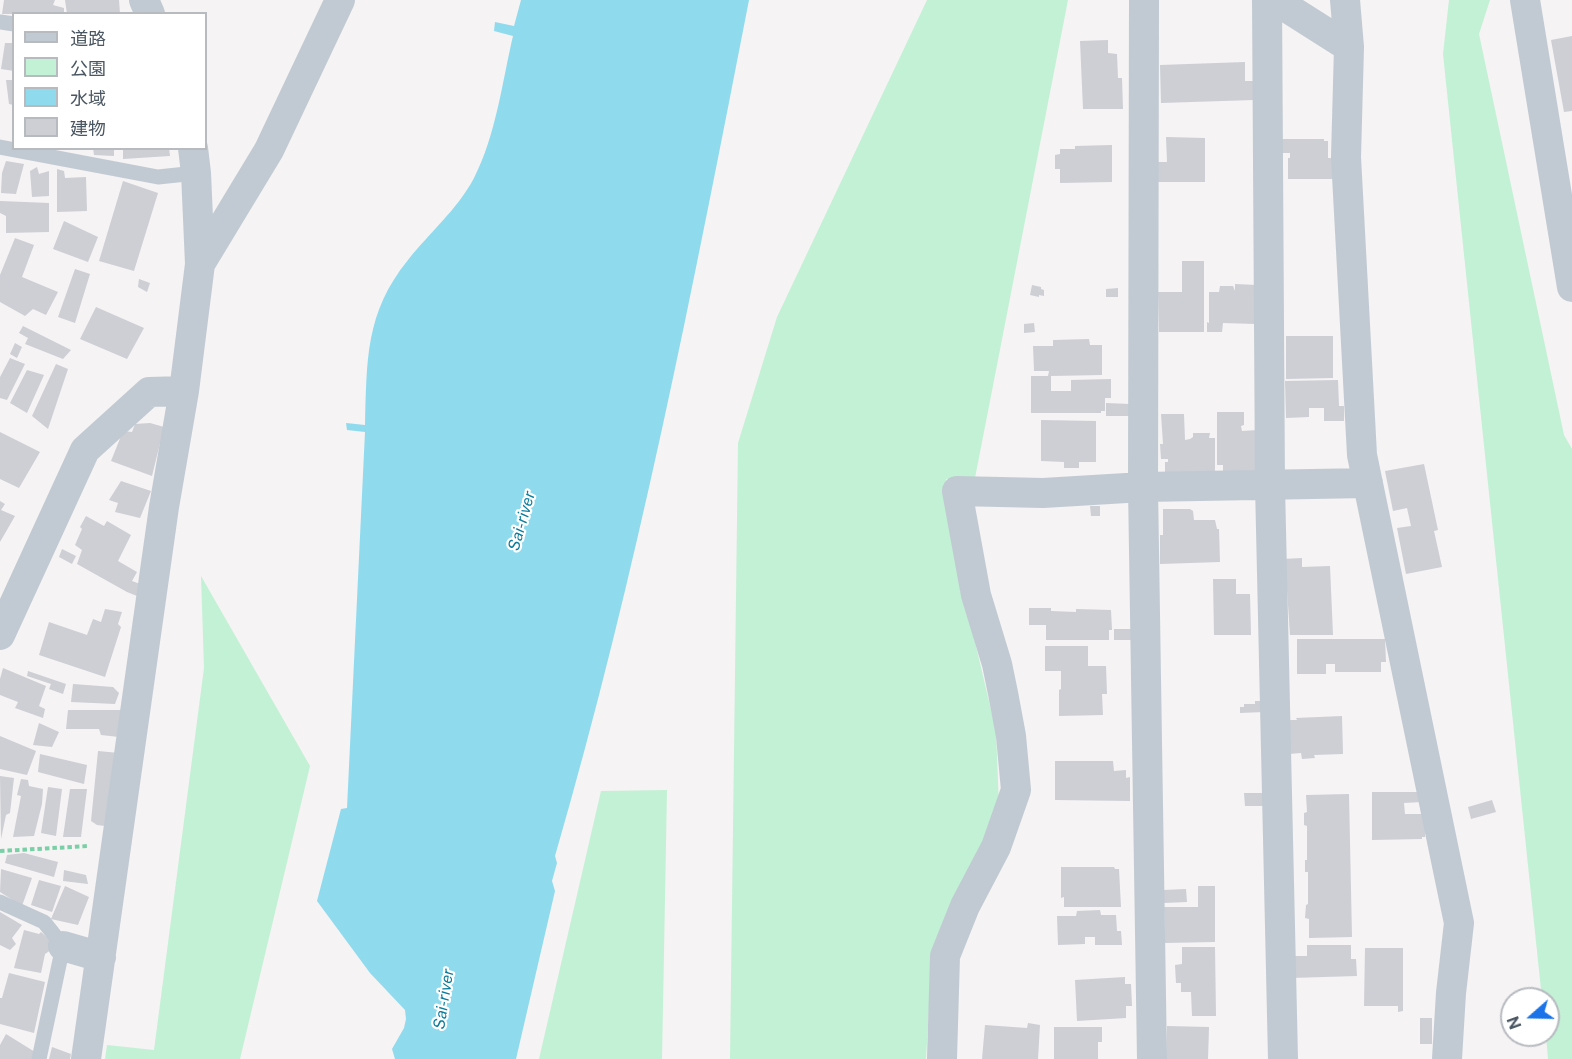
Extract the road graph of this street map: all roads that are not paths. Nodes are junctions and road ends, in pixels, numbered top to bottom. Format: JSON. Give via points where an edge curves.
{"nodes":[{"id":1,"x":340,"y":0,"type":"edge"},
{"id":2,"x":1144,"y":0,"type":"edge"},
{"id":3,"x":1267,"y":0,"type":"edge"},
{"id":4,"x":1275,"y":0,"type":"edge"},
{"id":5,"x":1345,"y":0,"type":"edge"},
{"id":6,"x":1525,"y":0,"type":"edge"},
{"id":7,"x":1349,"y":47,"type":"junction"},
{"id":8,"x":16,"y":150,"type":"edge"},
{"id":9,"x":195,"y":161,"type":"edge"},
{"id":10,"x":200,"y":264,"type":"junction"},
{"id":11,"x":1572,"y":287,"type":"edge"},
{"id":12,"x":184,"y":390,"type":"junction"},
{"id":13,"x":1368,"y":483,"type":"junction"},
{"id":14,"x":1270,"y":485,"type":"junction"},
{"id":15,"x":1143,"y":487,"type":"junction"},
{"id":16,"x":0,"y":635,"type":"edge"},
{"id":17,"x":0,"y":902,"type":"edge"},
{"id":18,"x":63,"y":946,"type":"junction"},
{"id":19,"x":101,"y":957,"type":"junction"},
{"id":20,"x":39,"y":1059,"type":"edge"},
{"id":21,"x":86,"y":1059,"type":"edge"},
{"id":22,"x":942,"y":1059,"type":"edge"},
{"id":23,"x":1152,"y":1059,"type":"edge"},
{"id":24,"x":1282,"y":1059,"type":"edge"},
{"id":25,"x":1447,"y":1059,"type":"edge"}],
"edges":[{"from":1,"to":10,"type":"street","via":[[269,150]]},
{"from":2,"to":15,"type":"street"},
{"from":3,"to":14,"type":"street"},
{"from":4,"to":7,"type":"street"},
{"from":5,"to":7,"type":"street"},
{"from":6,"to":11,"type":"street"},
{"from":7,"to":13,"type":"street","via":[[1346,157],[1362,455]]},
{"from":8,"to":9,"type":"lane","via":[[158,177]]},
{"from":9,"to":10,"type":"street"},
{"from":10,"to":12,"type":"street"},
{"from":12,"to":16,"type":"street","via":[[149,392],[85,450]]},
{"from":12,"to":19,"type":"street"},
{"from":13,"to":14,"type":"street"},
{"from":13,"to":25,"type":"street","via":[[1459,923]]},
{"from":14,"to":15,"type":"street"},
{"from":14,"to":24,"type":"street"},
{"from":15,"to":22,"type":"street","via":[[1043,493],[957,491],[976,595],[1003,693],[1016,790],[996,847],[965,906],[945,956]]},
{"from":15,"to":23,"type":"street"},
{"from":17,"to":18,"type":"lane","via":[[45,922]]},
{"from":18,"to":19,"type":"street"},
{"from":18,"to":20,"type":"lane"},
{"from":19,"to":21,"type":"street"}]}
